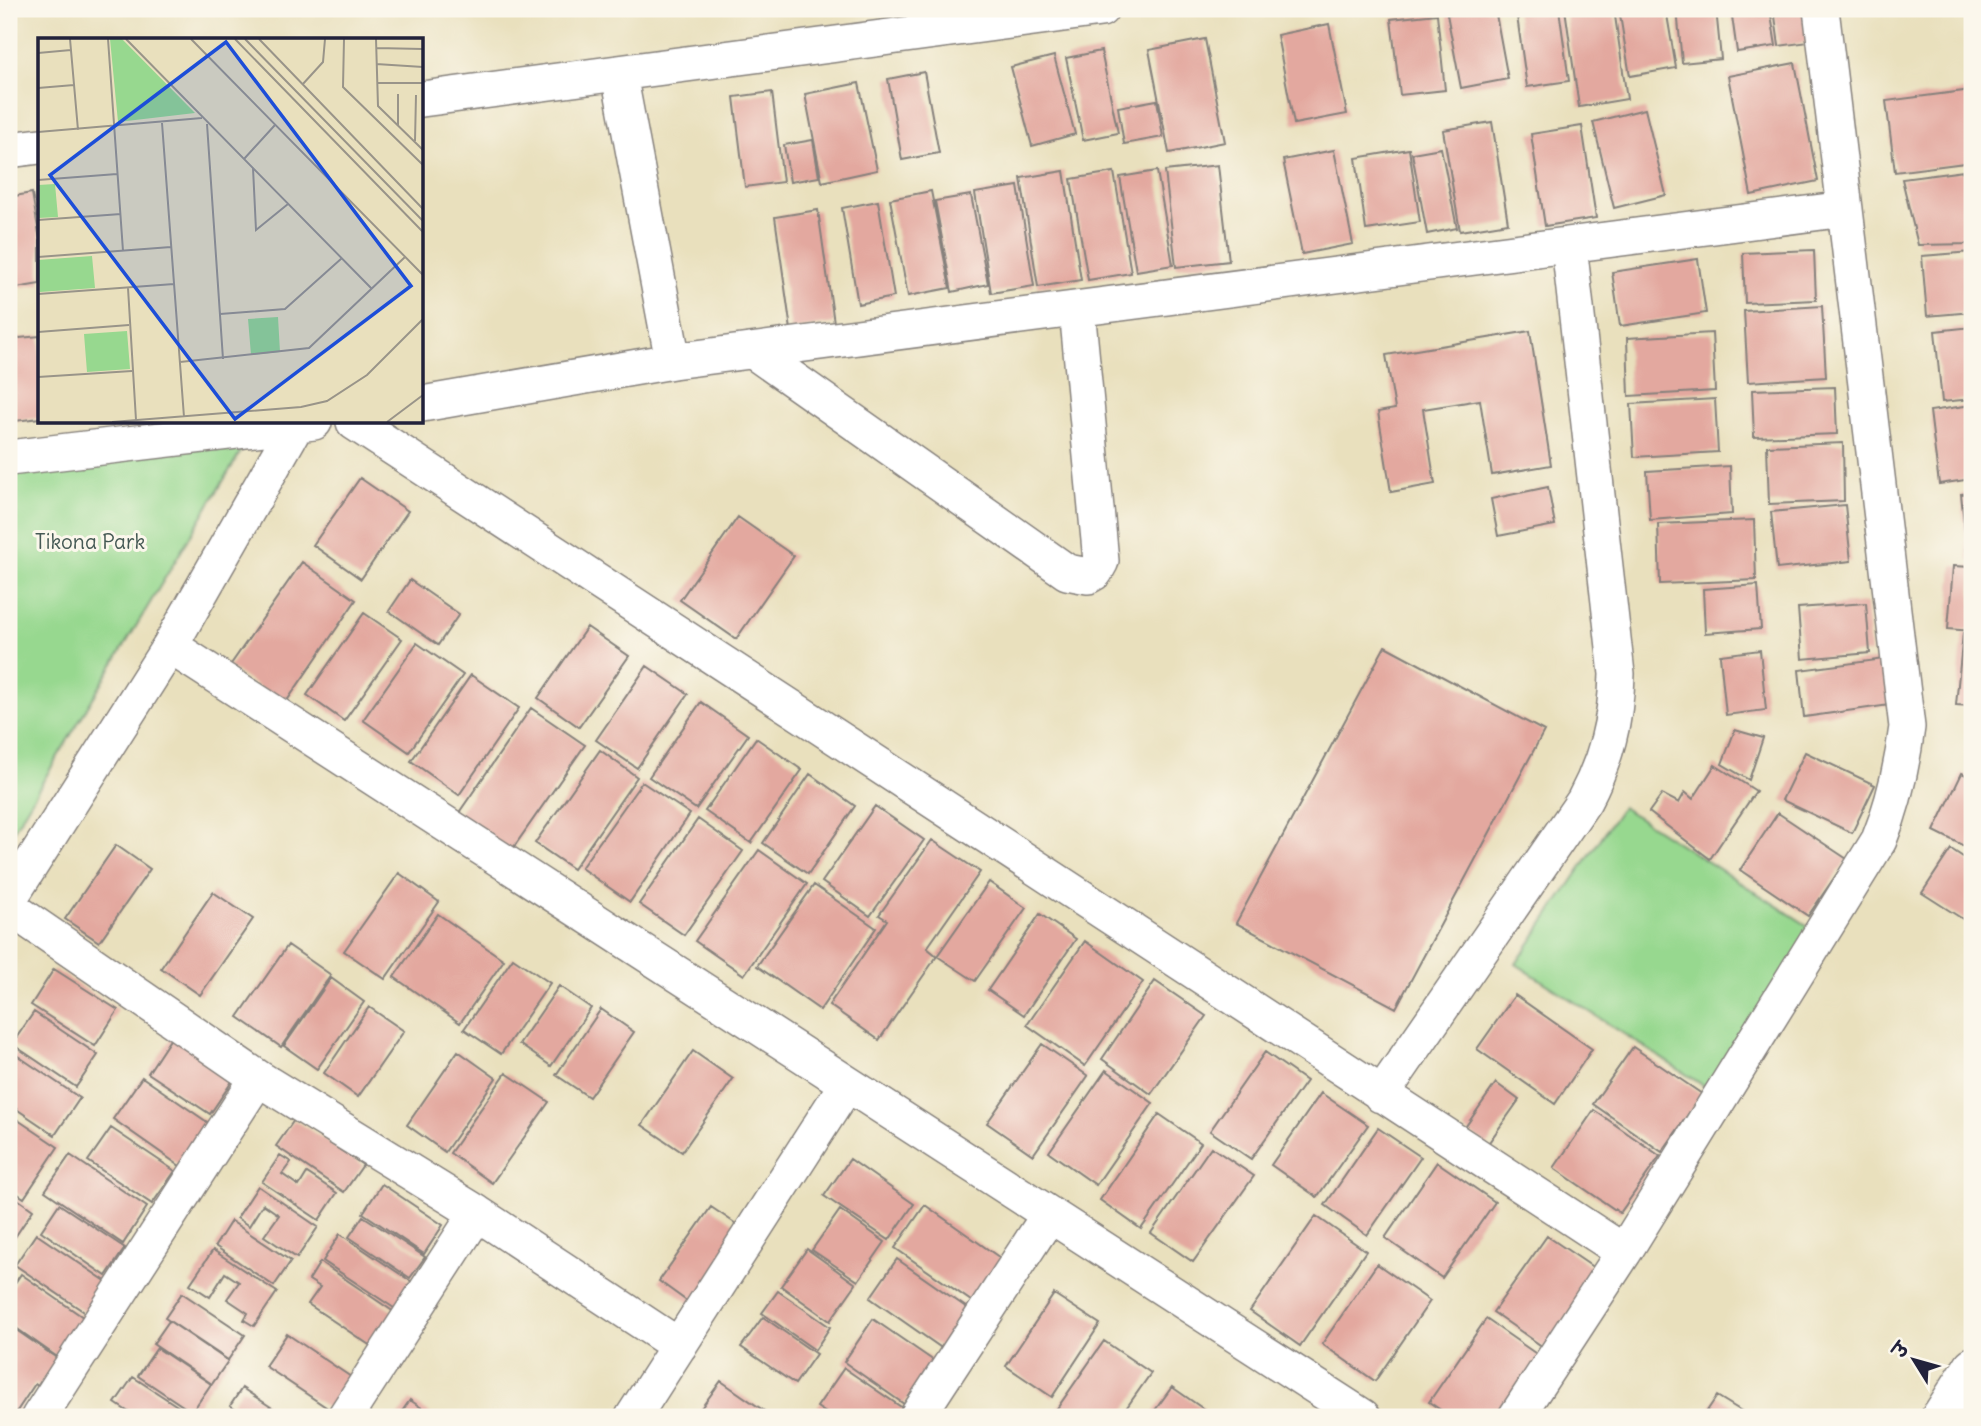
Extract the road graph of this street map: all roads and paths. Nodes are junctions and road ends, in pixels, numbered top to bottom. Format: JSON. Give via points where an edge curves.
{"nodes":[{"id":1,"x":1101,"y":9,"type":"edge"},
{"id":2,"x":1821,"y":9,"type":"edge"},
{"id":3,"x":619,"y":74,"type":"junction"},
{"id":4,"x":424,"y":99,"type":"edge"},
{"id":5,"x":38,"y":146,"type":"edge"},
{"id":6,"x":9,"y":150,"type":"edge"},
{"id":7,"x":1846,"y":209,"type":"junction"},
{"id":8,"x":1569,"y":245,"type":"junction"},
{"id":9,"x":1077,"y":309,"type":"junction"},
{"id":10,"x":753,"y":351,"type":"junction"},
{"id":11,"x":673,"y":362,"type":"junction"},
{"id":12,"x":424,"y":404,"type":"edge"},
{"id":13,"x":297,"y":424,"type":"edge"},
{"id":14,"x":304,"y":424,"type":"edge"},
{"id":15,"x":357,"y":424,"type":"edge"},
{"id":16,"x":9,"y":458,"type":"edge"},
{"id":17,"x":170,"y":646,"type":"junction"},
{"id":18,"x":9,"y":899,"type":"edge"},
{"id":19,"x":9,"y":908,"type":"edge"},
{"id":20,"x":258,"y":1078,"type":"junction"},
{"id":21,"x":847,"y":1084,"type":"junction"},
{"id":22,"x":1381,"y":1095,"type":"junction"},
{"id":23,"x":477,"y":1213,"type":"junction"},
{"id":24,"x":1049,"y":1215,"type":"junction"},
{"id":25,"x":1624,"y":1252,"type":"junction"},
{"id":26,"x":679,"y":1346,"type":"junction"},
{"id":27,"x":1972,"y":1365,"type":"edge"},
{"id":28,"x":40,"y":1417,"type":"edge"},
{"id":29,"x":345,"y":1417,"type":"edge"},
{"id":30,"x":633,"y":1417,"type":"edge"},
{"id":31,"x":917,"y":1417,"type":"edge"},
{"id":32,"x":1363,"y":1417,"type":"edge"},
{"id":33,"x":1516,"y":1417,"type":"edge"},
{"id":34,"x":1939,"y":1417,"type":"edge"}],
"edges":[{"from":1,"to":3,"type":"street"},
{"from":2,"to":7,"type":"street"},
{"from":3,"to":4,"type":"street"},
{"from":3,"to":11,"type":"street"},
{"from":5,"to":6,"type":"street"},
{"from":7,"to":8,"type":"street"},
{"from":7,"to":25,"type":"street","via":[[1907,727],[1903,766],[1879,840]]},
{"from":8,"to":9,"type":"street"},
{"from":8,"to":22,"type":"street","via":[[1617,674],[1614,721],[1599,773],[1584,801]]},
{"from":9,"to":10,"type":"street"},
{"from":9,"to":10,"type":"street","via":[[1101,561],[1088,576],[1067,572]]},
{"from":10,"to":11,"type":"street"},
{"from":11,"to":12,"type":"street"},
{"from":13,"to":16,"type":"street"},
{"from":14,"to":17,"type":"street"},
{"from":15,"to":22,"type":"street"},
{"from":17,"to":18,"type":"street"},
{"from":17,"to":21,"type":"street"},
{"from":19,"to":20,"type":"street"},
{"from":20,"to":23,"type":"street"},
{"from":20,"to":28,"type":"street"},
{"from":21,"to":24,"type":"street"},
{"from":21,"to":26,"type":"street"},
{"from":22,"to":25,"type":"street"},
{"from":23,"to":26,"type":"street"},
{"from":23,"to":29,"type":"street"},
{"from":24,"to":31,"type":"street"},
{"from":24,"to":32,"type":"street"},
{"from":25,"to":33,"type":"street"},
{"from":26,"to":30,"type":"street"},
{"from":27,"to":34,"type":"street"}]}
